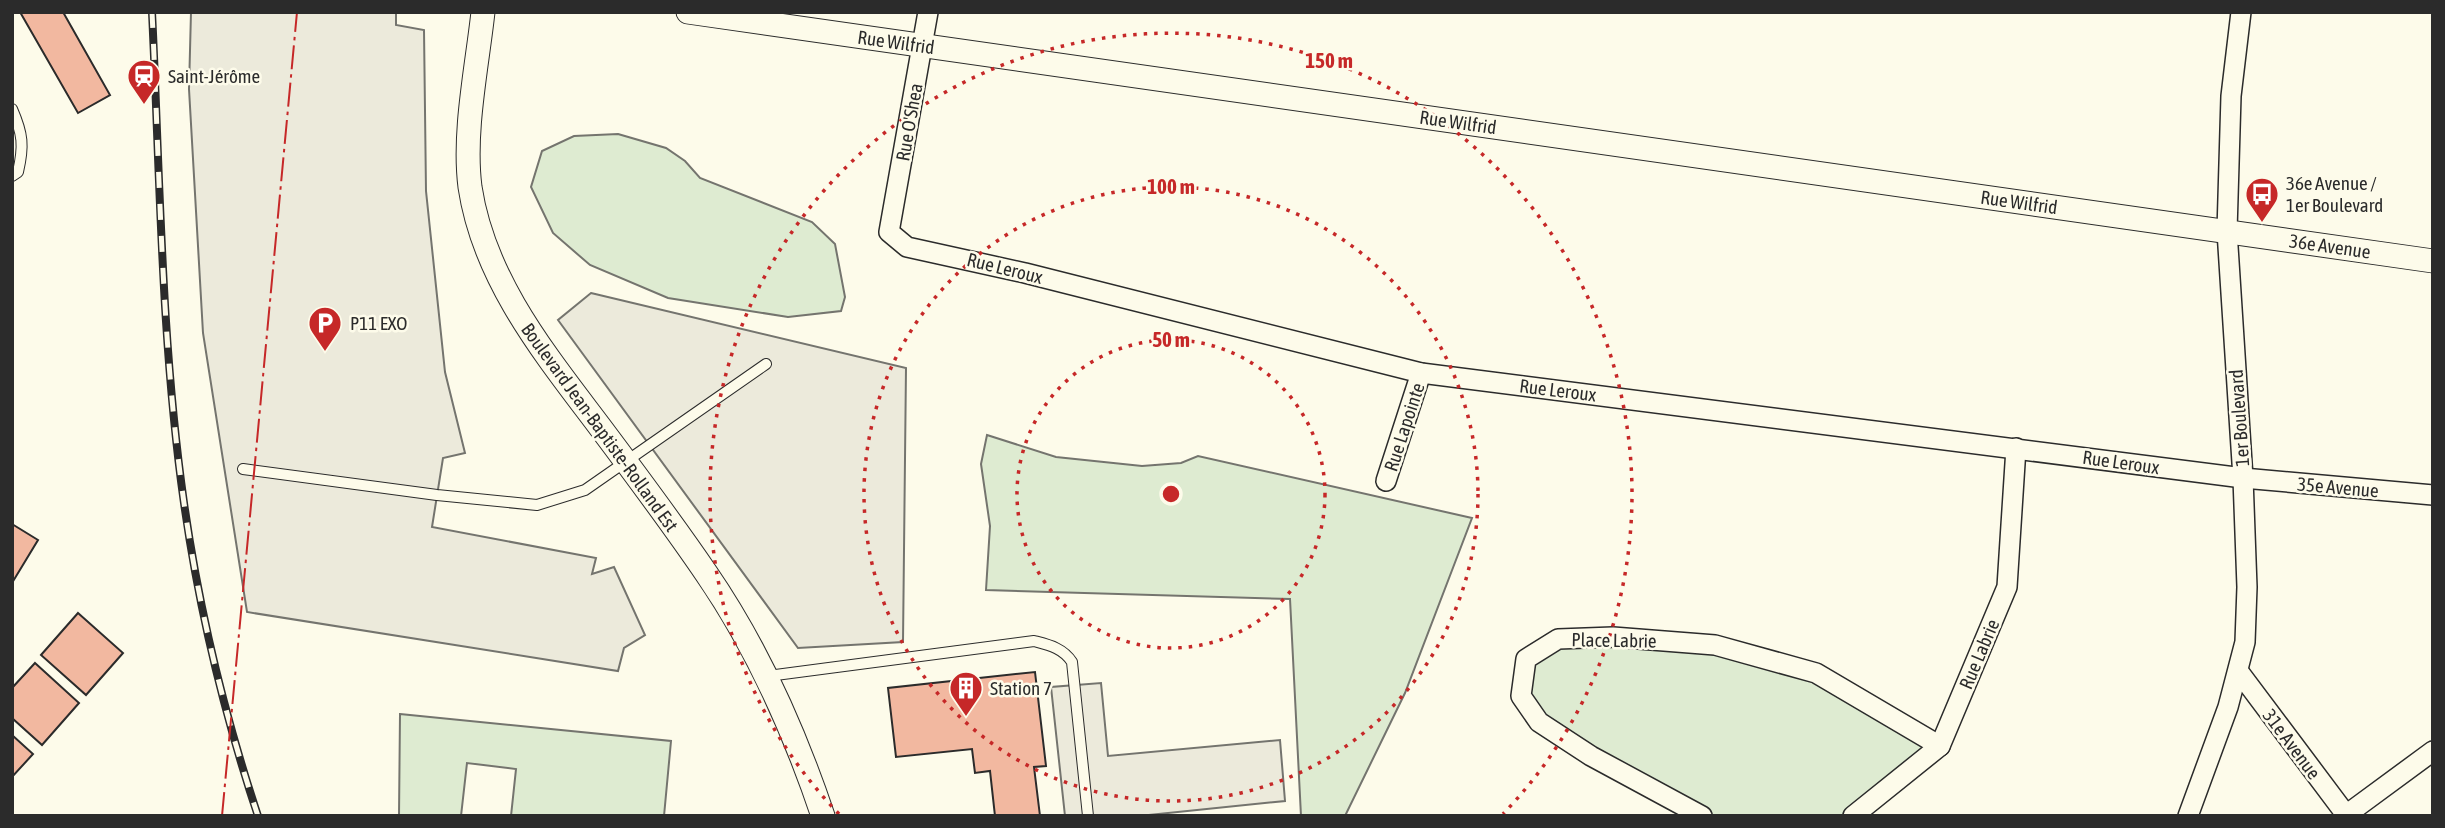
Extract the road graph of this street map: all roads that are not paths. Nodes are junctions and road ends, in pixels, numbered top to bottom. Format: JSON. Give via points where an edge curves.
{"nodes":[{"id":1,"x":483,"y":12,"type":"edge"},
{"id":2,"x":688,"y":12,"type":"edge"},
{"id":3,"x":928,"y":12,"type":"edge"},
{"id":4,"x":2241,"y":12,"type":"edge"},
{"id":5,"x":922,"y":46,"type":"junction"},
{"id":6,"x":12,"y":109,"type":"edge"},
{"id":7,"x":12,"y":176,"type":"edge"},
{"id":8,"x":889,"y":232,"type":"joint"},
{"id":9,"x":2227,"y":232,"type":"junction"},
{"id":10,"x":2433,"y":261,"type":"edge"},
{"id":11,"x":765,"y":364,"type":"dead end"},
{"id":12,"x":1421,"y":373,"type":"junction"},
{"id":13,"x":2016,"y":448,"type":"junction"},
{"id":14,"x":625,"y":461,"type":"junction"},
{"id":15,"x":243,"y":468,"type":"dead end"},
{"id":16,"x":2243,"y":478,"type":"junction"},
{"id":17,"x":1386,"y":481,"type":"dead end"},
{"id":18,"x":2433,"y":495,"type":"edge"},
{"id":19,"x":2239,"y":672,"type":"junction"},
{"id":20,"x":768,"y":676,"type":"junction"},
{"id":21,"x":1940,"y":746,"type":"junction"},
{"id":22,"x":2433,"y":751,"type":"edge"},
{"id":23,"x":2346,"y":815,"type":"edge"},
{"id":24,"x":823,"y":816,"type":"edge"},
{"id":25,"x":1088,"y":816,"type":"edge"},
{"id":26,"x":1702,"y":816,"type":"edge"},
{"id":27,"x":1853,"y":816,"type":"edge"},
{"id":28,"x":2188,"y":816,"type":"edge"}],
"edges":[{"from":1,"to":14,"type":"street","name":"Boulevard Jean-Baptiste-Rolland Est","via":[[469,138],[470,187],[485,246],[534,340]]},
{"from":2,"to":5,"type":"street","name":"Rue Wilfrid"},
{"from":3,"to":5,"type":"street","name":"Rue O'Shea"},
{"from":4,"to":9,"type":"street","name":"1er Boulevard","via":[[2231,96]]},
{"from":5,"to":8,"type":"street","name":"Rue O'Shea"},
{"from":5,"to":9,"type":"street","name":"Rue Wilfrid"},
{"from":6,"to":7,"type":"lane","via":[[24,149],[18,172]]},
{"from":8,"to":12,"type":"street","name":"Rue Leroux","via":[[907,247]]},
{"from":9,"to":10,"type":"street","name":"36e Avenue"},
{"from":9,"to":16,"type":"street","name":"1er Boulevard"},
{"from":11,"to":14,"type":"lane"},
{"from":12,"to":13,"type":"street","name":"Rue Leroux"},
{"from":12,"to":17,"type":"street","name":"Rue Lapointe"},
{"from":13,"to":16,"type":"street","name":"Rue Leroux"},
{"from":13,"to":21,"type":"street","name":"Rue Labrie","via":[[2007,587]]},
{"from":14,"to":15,"type":"lane","via":[[585,489],[537,505]]},
{"from":14,"to":20,"type":"street","name":"Boulevard Jean-Baptiste-Rolland Est","via":[[707,574]]},
{"from":16,"to":18,"type":"street","name":"35e Avenue"},
{"from":16,"to":19,"type":"street","name":"1er Boulevard","via":[[2247,587]]},
{"from":19,"to":23,"type":"street","name":"31e Avenue"},
{"from":19,"to":28,"type":"street","name":"1er Boulevard"},
{"from":20,"to":24,"type":"street","name":"Boulevard Jean-Baptiste-Rolland Est"},
{"from":20,"to":25,"type":"lane","via":[[1034,641],[1055,647],[1072,662]]},
{"from":21,"to":26,"type":"street","name":"Place Labrie","via":[[1816,673],[1715,645],[1613,637],[1558,639],[1526,659],[1521,696],[1539,722]]},
{"from":21,"to":27,"type":"street","name":"Rue Labrie"},
{"from":22,"to":23,"type":"street","name":"31e Avenue"}]}
